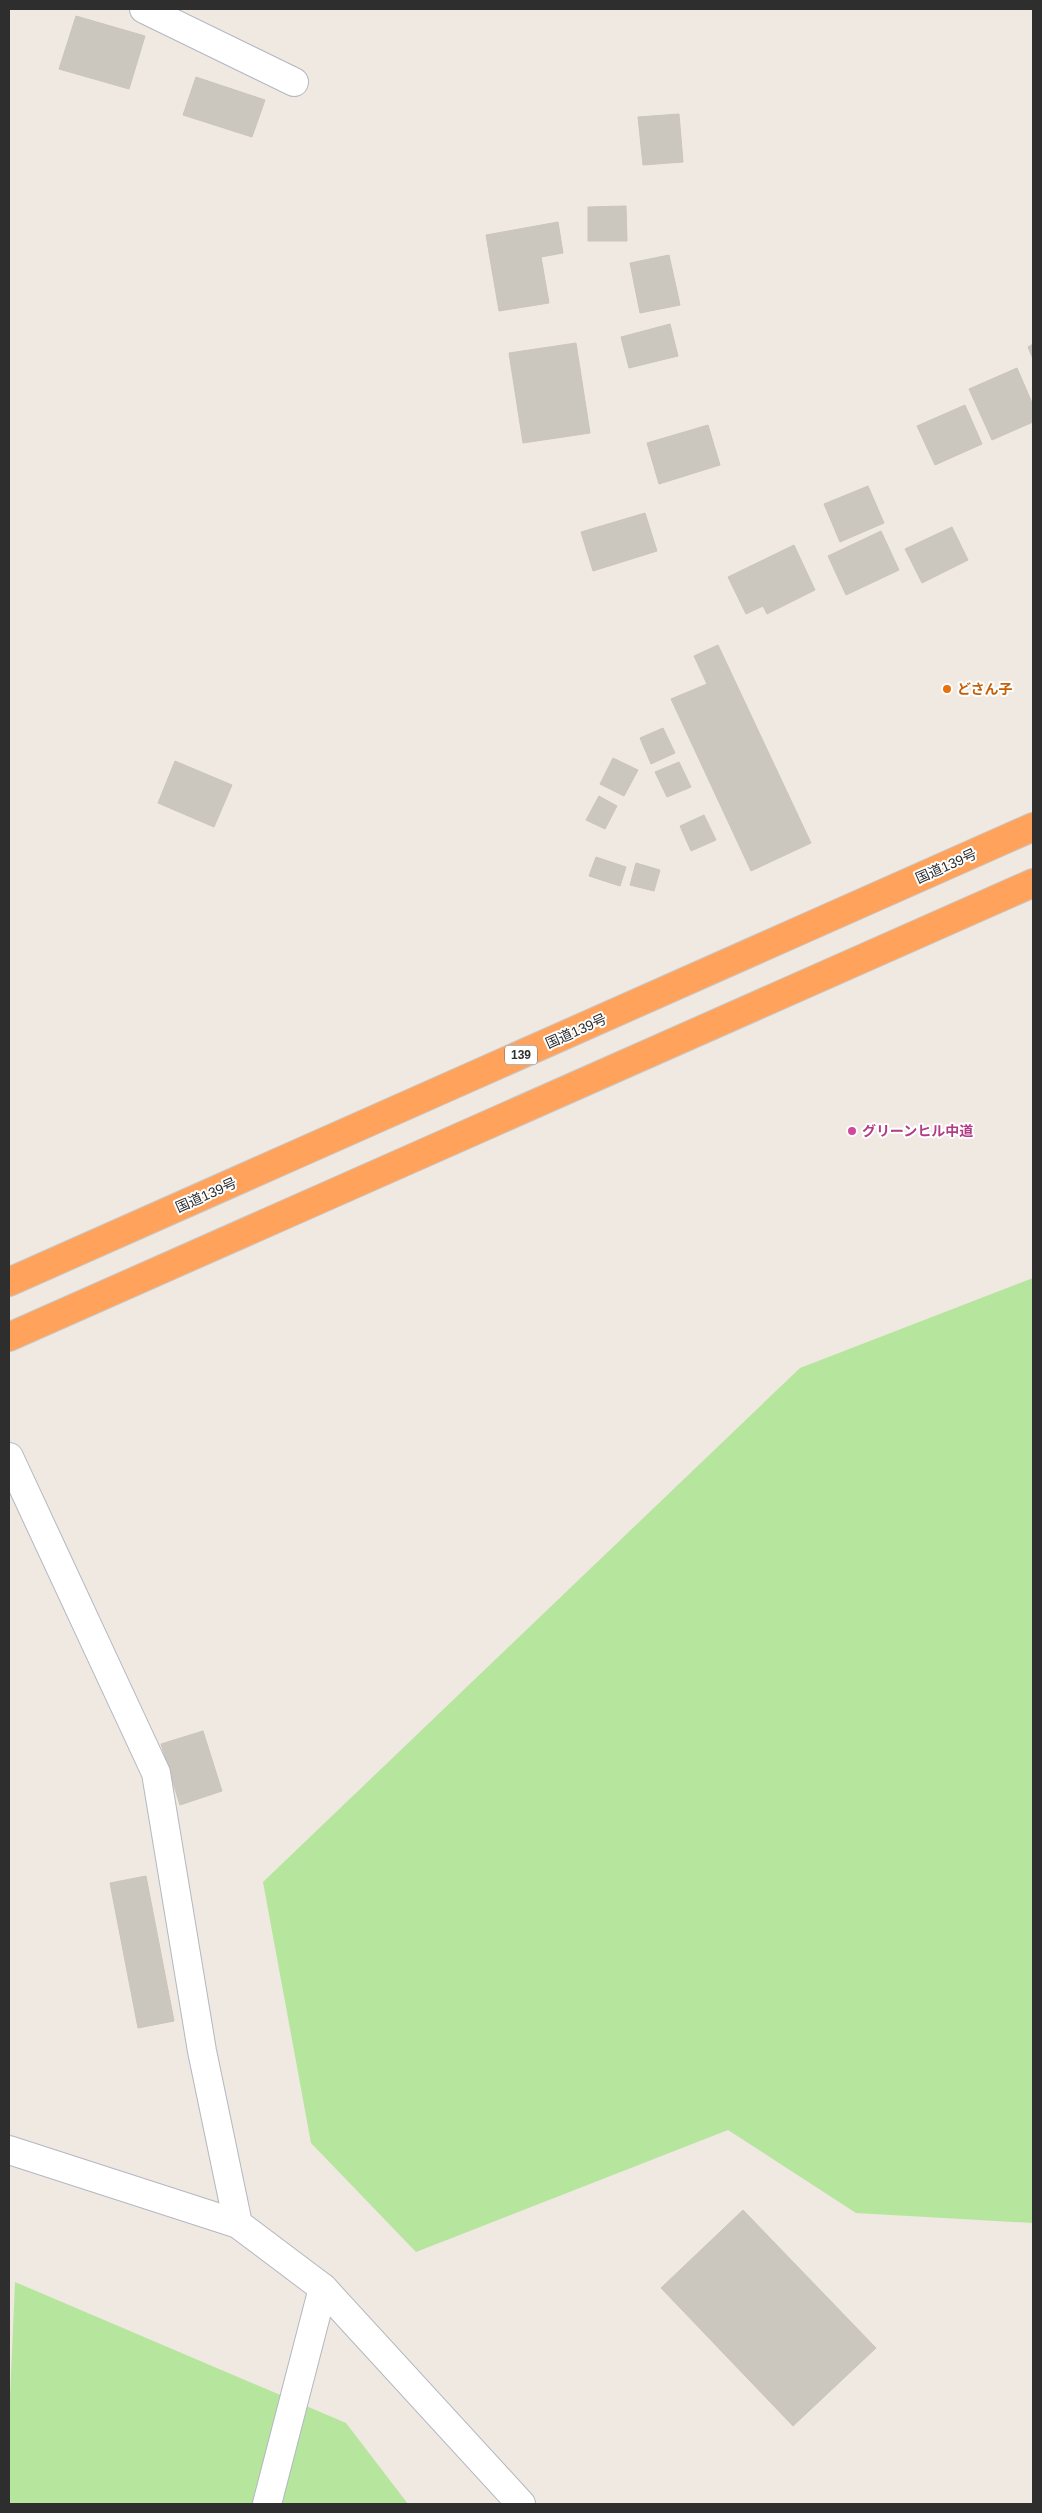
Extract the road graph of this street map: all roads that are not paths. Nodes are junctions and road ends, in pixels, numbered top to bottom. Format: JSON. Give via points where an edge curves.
{"nodes":[{"id":1,"x":144,"y":9,"type":"edge"},
{"id":2,"x":294,"y":82,"type":"dead end"},
{"id":3,"x":1033,"y":827,"type":"edge"},
{"id":4,"x":1033,"y":883,"type":"edge"},
{"id":5,"x":9,"y":1282,"type":"edge"},
{"id":6,"x":9,"y":1337,"type":"edge"},
{"id":7,"x":9,"y":1457,"type":"edge"},
{"id":8,"x":9,"y":2150,"type":"edge"},
{"id":9,"x":238,"y":2224,"type":"junction"},
{"id":10,"x":323,"y":2288,"type":"junction"},
{"id":11,"x":267,"y":2504,"type":"edge"},
{"id":12,"x":521,"y":2504,"type":"edge"}],
"edges":[{"from":1,"to":2,"type":"street"},
{"from":3,"to":5,"type":"highway","name":"国道139号","number":"139"},
{"from":4,"to":6,"type":"highway"},
{"from":7,"to":9,"type":"street","via":[[156,1773],[202,2051]]},
{"from":8,"to":9,"type":"street"},
{"from":9,"to":10,"type":"street"},
{"from":10,"to":11,"type":"street"},
{"from":10,"to":12,"type":"street"}]}
